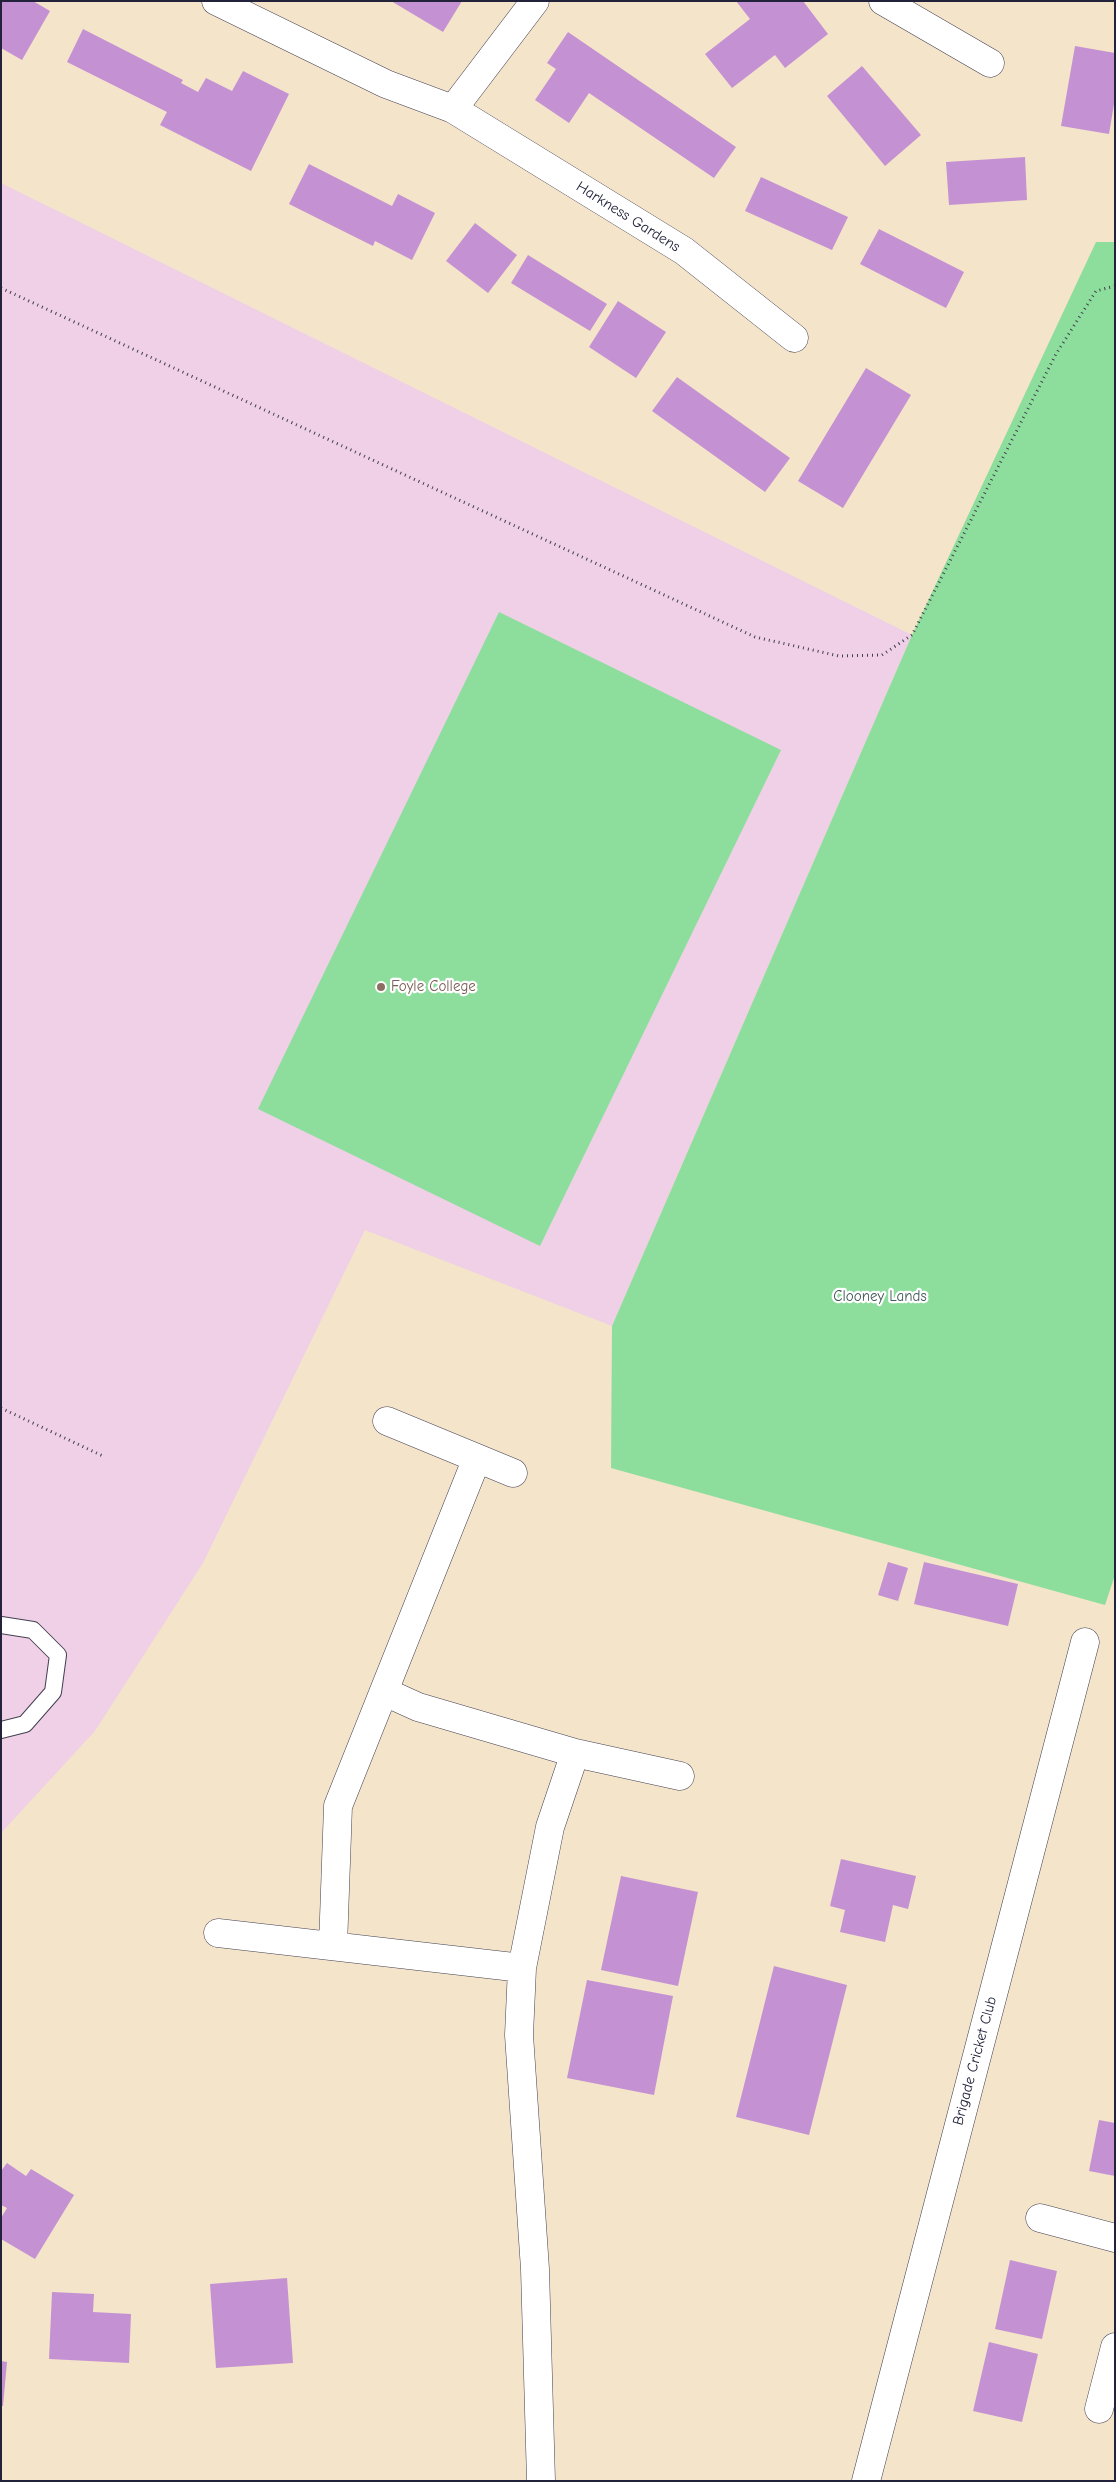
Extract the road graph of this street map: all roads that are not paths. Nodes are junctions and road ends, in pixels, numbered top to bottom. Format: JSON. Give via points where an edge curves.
{"nodes":[{"id":1,"x":216,"y":1,"type":"edge"},
{"id":2,"x":534,"y":1,"type":"edge"},
{"id":3,"x":883,"y":1,"type":"edge"},
{"id":4,"x":990,"y":63,"type":"dead end"},
{"id":5,"x":453,"y":109,"type":"junction"},
{"id":6,"x":794,"y":338,"type":"dead end"},
{"id":7,"x":387,"y":1421,"type":"dead end"},
{"id":8,"x":477,"y":1458,"type":"junction"},
{"id":9,"x":513,"y":1473,"type":"dead end"},
{"id":10,"x":1,"y":1626,"type":"edge"},
{"id":11,"x":1085,"y":1642,"type":"dead end"},
{"id":12,"x":385,"y":1692,"type":"junction"},
{"id":13,"x":1,"y":1730,"type":"edge"},
{"id":14,"x":575,"y":1753,"type":"junction"},
{"id":15,"x":680,"y":1776,"type":"dead end"},
{"id":16,"x":218,"y":1933,"type":"dead end"},
{"id":17,"x":333,"y":1946,"type":"junction"},
{"id":18,"x":522,"y":1968,"type":"junction"},
{"id":19,"x":1040,"y":2218,"type":"dead end"},
{"id":20,"x":1115,"y":2238,"type":"edge"},
{"id":21,"x":1115,"y":2347,"type":"edge"},
{"id":22,"x":1100,"y":2409,"type":"dead end"},
{"id":23,"x":541,"y":2481,"type":"edge"},
{"id":24,"x":866,"y":2481,"type":"edge"}],
"edges":[{"from":1,"to":5,"type":"street","name":"Harkness Gardens","via":[[386,84]]},
{"from":2,"to":5,"type":"street"},
{"from":3,"to":4,"type":"street"},
{"from":5,"to":6,"type":"street","name":"Harkness Gardens","via":[[684,251]]},
{"from":7,"to":8,"type":"street"},
{"from":8,"to":9,"type":"street"},
{"from":8,"to":12,"type":"street"},
{"from":10,"to":13,"type":"lane","via":[[33,1630],[58,1655],[53,1692],[25,1724]]},
{"from":11,"to":24,"type":"street","name":"Brigade Cricket Club"},
{"from":12,"to":14,"type":"street","via":[[418,1707]]},
{"from":12,"to":17,"type":"street","via":[[338,1806]]},
{"from":14,"to":15,"type":"street"},
{"from":14,"to":18,"type":"street","via":[[550,1827]]},
{"from":16,"to":17,"type":"street"},
{"from":17,"to":18,"type":"street"},
{"from":18,"to":23,"type":"street","via":[[520,2035],[535,2269]]},
{"from":19,"to":20,"type":"street"},
{"from":21,"to":22,"type":"street"}]}
